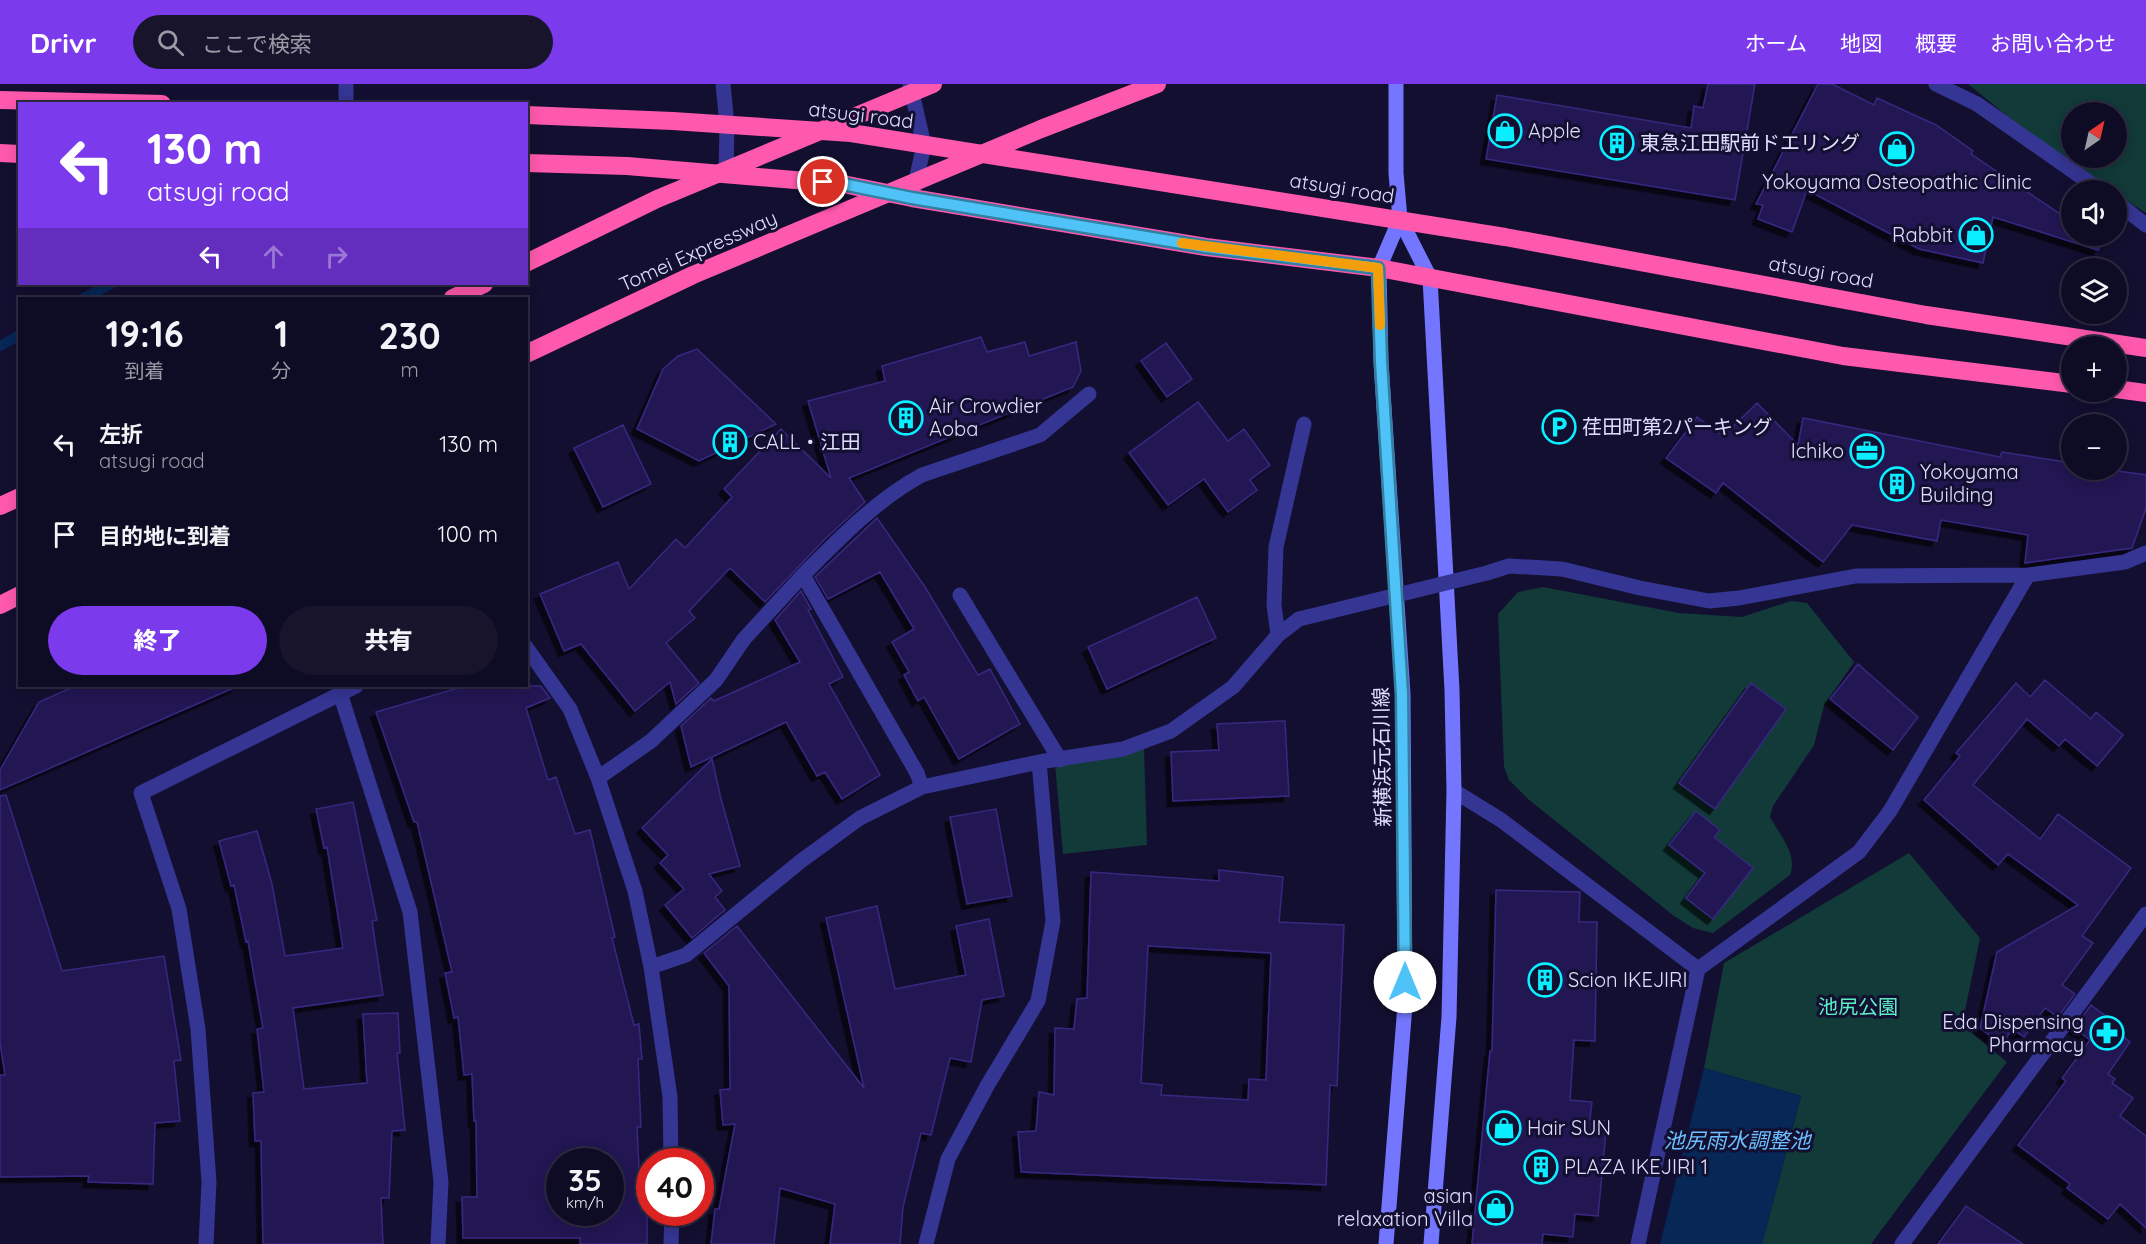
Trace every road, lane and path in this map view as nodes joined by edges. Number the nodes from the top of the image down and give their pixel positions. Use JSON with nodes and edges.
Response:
{"nodes":[{"id":1,"x":346,"y":84,"type":"edge"},
{"id":2,"x":723,"y":84,"type":"edge"},
{"id":3,"x":910,"y":84,"type":"edge"},
{"id":4,"x":933,"y":84,"type":"edge"},
{"id":5,"x":1157,"y":84,"type":"edge"},
{"id":6,"x":1396,"y":84,"type":"edge"},
{"id":7,"x":1936,"y":84,"type":"edge"},
{"id":8,"x":0,"y":100,"type":"edge"},
{"id":9,"x":81,"y":102,"type":"edge"},
{"id":10,"x":346,"y":102,"type":"edge"},
{"id":11,"x":528,"y":115,"type":"edge"},
{"id":12,"x":727,"y":125,"type":"junction"},
{"id":13,"x":924,"y":145,"type":"junction"},
{"id":14,"x":0,"y":153,"type":"edge"},
{"id":15,"x":18,"y":154,"type":"edge"},
{"id":16,"x":528,"y":163,"type":"edge"},
{"id":17,"x":726,"y":174,"type":"junction"},
{"id":18,"x":2086,"y":180,"type":"edge"},
{"id":19,"x":912,"y":198,"type":"junction"},
{"id":20,"x":2127,"y":210,"type":"edge"},
{"id":21,"x":1400,"y":219,"type":"junction"},
{"id":22,"x":2146,"y":225,"type":"edge"},
{"id":23,"x":528,"y":262,"type":"edge"},
{"id":24,"x":1378,"y":268,"type":"junction"},
{"id":25,"x":1430,"y":278,"type":"junction"},
{"id":26,"x":482,"y":285,"type":"edge"},
{"id":27,"x":455,"y":297,"type":"edge"},
{"id":28,"x":2146,"y":348,"type":"edge"},
{"id":29,"x":528,"y":353,"type":"edge"},
{"id":30,"x":2061,"y":383,"type":"edge"},
{"id":31,"x":2127,"y":390,"type":"edge"},
{"id":32,"x":2146,"y":393,"type":"edge"},
{"id":33,"x":1089,"y":394,"type":"dead end"},
{"id":34,"x":1304,"y":424,"type":"dead end"},
{"id":35,"x":18,"y":498,"type":"edge"},
{"id":36,"x":0,"y":506,"type":"edge"},
{"id":37,"x":2146,"y":553,"type":"edge"},
{"id":38,"x":803,"y":575,"type":"junction"},
{"id":39,"x":2028,"y":575,"type":"junction"},
{"id":40,"x":960,"y":595,"type":"dead end"},
{"id":41,"x":18,"y":596,"type":"edge"},
{"id":42,"x":0,"y":605,"type":"edge"},
{"id":43,"x":1278,"y":635,"type":"junction"},
{"id":44,"x":528,"y":650,"type":"edge"},
{"id":45,"x":354,"y":687,"type":"edge"},
{"id":46,"x":340,"y":693,"type":"junction"},
{"id":47,"x":1060,"y":760,"type":"junction"},
{"id":48,"x":1039,"y":762,"type":"junction"},
{"id":49,"x":598,"y":778,"type":"junction"},
{"id":50,"x":922,"y":787,"type":"junction"},
{"id":51,"x":1454,"y":791,"type":"junction"},
{"id":52,"x":2146,"y":914,"type":"edge"},
{"id":53,"x":651,"y":967,"type":"junction"},
{"id":54,"x":1698,"y":969,"type":"junction"},
{"id":55,"x":671,"y":1148,"type":"edge"},
{"id":56,"x":672,"y":1226,"type":"edge"},
{"id":57,"x":206,"y":1244,"type":"edge"},
{"id":58,"x":438,"y":1244,"type":"edge"},
{"id":59,"x":671,"y":1244,"type":"edge"},
{"id":60,"x":926,"y":1244,"type":"edge"},
{"id":61,"x":1386,"y":1244,"type":"edge"},
{"id":62,"x":1431,"y":1244,"type":"edge"},
{"id":63,"x":1638,"y":1244,"type":"edge"},
{"id":64,"x":1902,"y":1244,"type":"edge"}],
"edges":[{"from":1,"to":10,"type":"street"},
{"from":2,"to":12,"type":"street"},
{"from":3,"to":13,"type":"street"},
{"from":4,"to":23,"type":"highway","bridge":true},
{"from":5,"to":29,"type":"highway","name":"Tomei Expressway","bridge":true},
{"from":6,"to":21,"type":"street"},
{"from":7,"to":18,"type":"street"},
{"from":8,"to":9,"type":"highway"},
{"from":11,"to":12,"type":"highway","name":"atsugi road"},
{"from":12,"to":13,"type":"highway","name":"atsugi road"},
{"from":12,"to":17,"type":"street"},
{"from":13,"to":19,"type":"street"},
{"from":13,"to":21,"type":"highway","name":"atsugi road"},
{"from":14,"to":15,"type":"highway"},
{"from":16,"to":17,"type":"highway"},
{"from":17,"to":19,"type":"highway"},
{"from":19,"to":24,"type":"highway"},
{"from":20,"to":22,"type":"street"},
{"from":21,"to":24,"type":"street"},
{"from":21,"to":25,"type":"street"},
{"from":21,"to":28,"type":"highway","name":"atsugi road"},
{"from":24,"to":25,"type":"highway"},
{"from":24,"to":61,"type":"street","name":"新横浜元石川線"},
{"from":25,"to":30,"type":"highway"},
{"from":25,"to":51,"type":"street"},
{"from":26,"to":27,"type":"highway"},
{"from":31,"to":32,"type":"highway"},
{"from":33,"to":38,"type":"street"},
{"from":34,"to":43,"type":"street"},
{"from":35,"to":36,"type":"highway"},
{"from":37,"to":39,"type":"street"},
{"from":38,"to":49,"type":"street"},
{"from":38,"to":50,"type":"street"},
{"from":39,"to":43,"type":"street","bridge":true},
{"from":39,"to":54,"type":"street"},
{"from":40,"to":47,"type":"street"},
{"from":41,"to":42,"type":"highway"},
{"from":43,"to":47,"type":"street"},
{"from":44,"to":49,"type":"street"},
{"from":45,"to":46,"type":"street"},
{"from":46,"to":57,"type":"street"},
{"from":46,"to":58,"type":"street"},
{"from":47,"to":48,"type":"street"},
{"from":48,"to":50,"type":"street"},
{"from":48,"to":60,"type":"street"},
{"from":49,"to":53,"type":"street"},
{"from":50,"to":53,"type":"street"},
{"from":51,"to":54,"type":"street"},
{"from":51,"to":62,"type":"street"},
{"from":52,"to":64,"type":"street"},
{"from":53,"to":55,"type":"street"},
{"from":54,"to":63,"type":"street"},
{"from":56,"to":59,"type":"street"}]}
